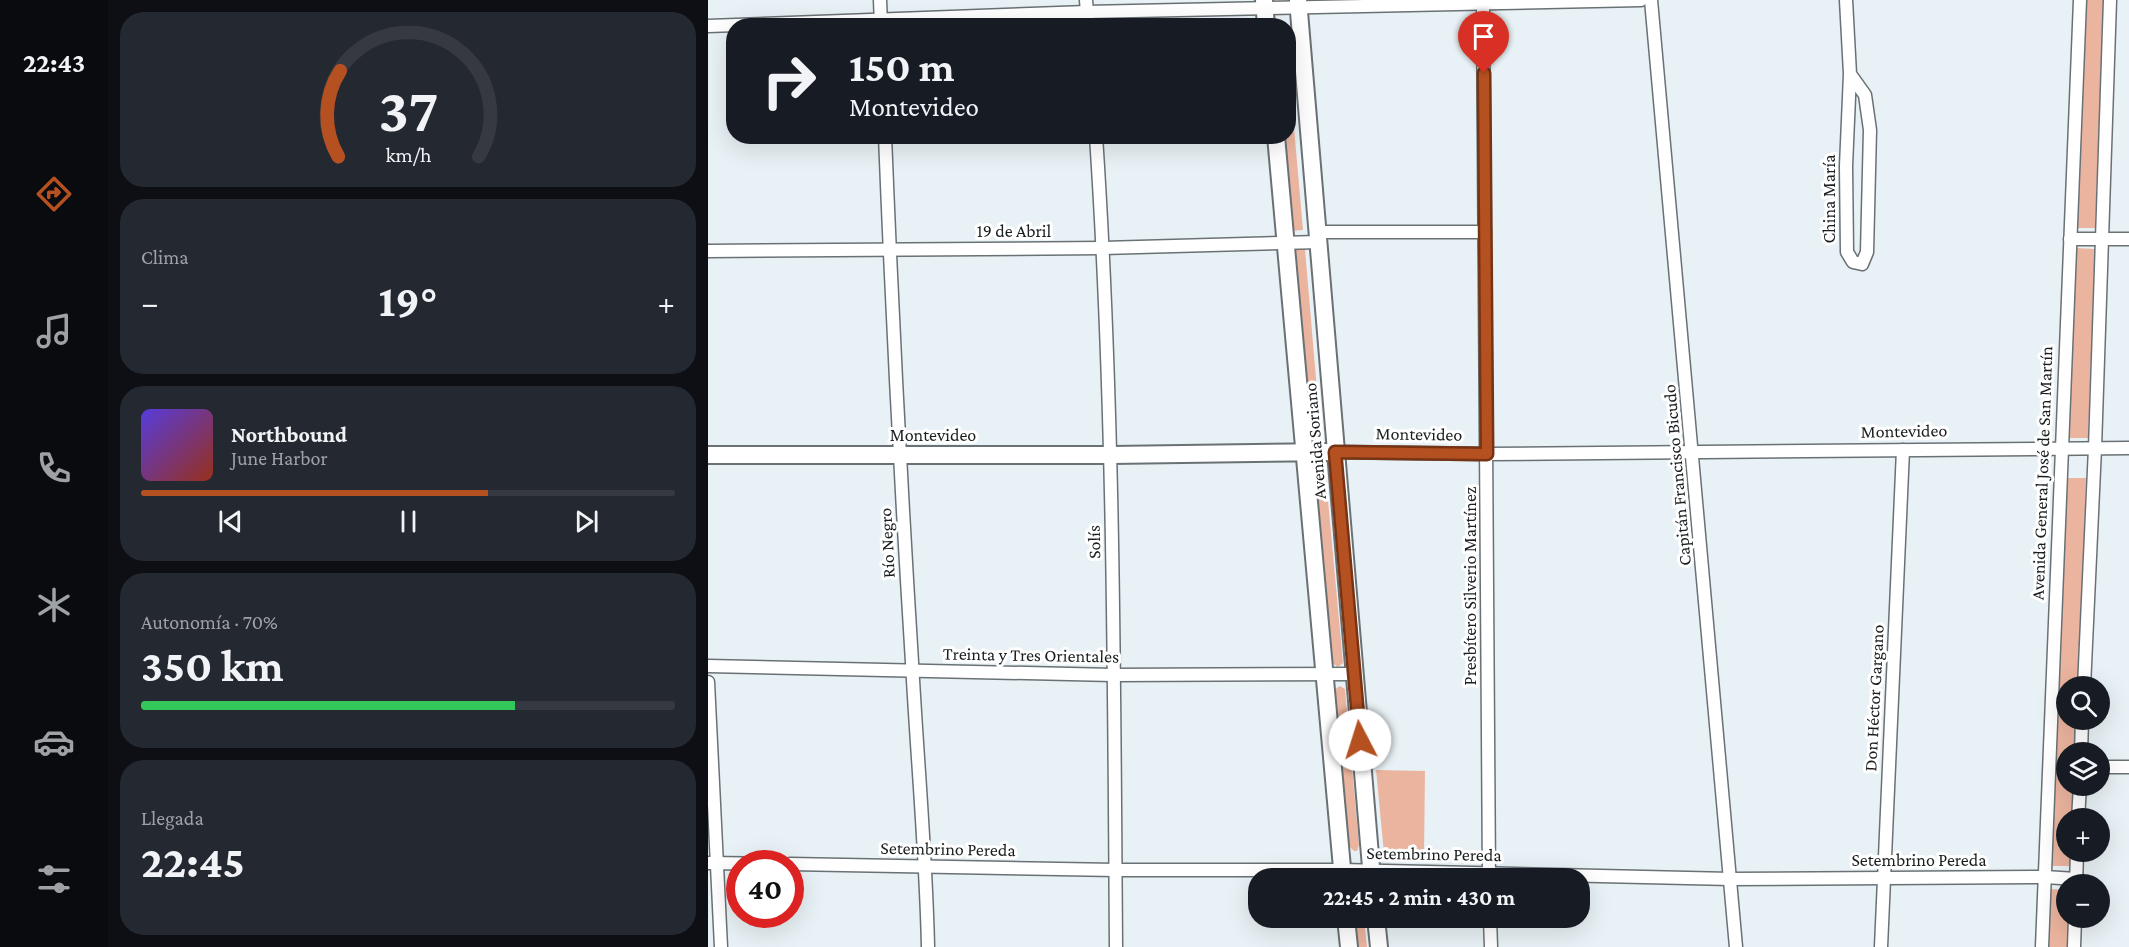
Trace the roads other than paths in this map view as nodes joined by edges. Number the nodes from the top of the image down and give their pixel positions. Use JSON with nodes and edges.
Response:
{"nodes":[{"id":1,"x":880,"y":0,"type":"edge"},
{"id":2,"x":1641,"y":0,"type":"edge"},
{"id":3,"x":1651,"y":0,"type":"edge"},
{"id":4,"x":1846,"y":0,"type":"edge"},
{"id":5,"x":2080,"y":0,"type":"edge"},
{"id":6,"x":2110,"y":0,"type":"edge"},
{"id":7,"x":1536,"y":2,"type":"edge"},
{"id":8,"x":1413,"y":3,"type":"edge"},
{"id":9,"x":1298,"y":4,"type":"edge"},
{"id":10,"x":1483,"y":4,"type":"junction"},
{"id":11,"x":1087,"y":6,"type":"edge"},
{"id":12,"x":1265,"y":11,"type":"edge"},
{"id":13,"x":881,"y":18,"type":"edge"},
{"id":14,"x":942,"y":18,"type":"edge"},
{"id":15,"x":708,"y":26,"type":"edge"},
{"id":16,"x":726,"y":26,"type":"edge"},
{"id":17,"x":1850,"y":74,"type":"junction"},
{"id":18,"x":885,"y":144,"type":"edge"},
{"id":19,"x":1096,"y":144,"type":"edge"},
{"id":20,"x":1277,"y":144,"type":"edge"},
{"id":21,"x":1485,"y":232,"type":"junction"},
{"id":22,"x":1319,"y":237,"type":"junction"},
{"id":23,"x":2070,"y":238,"type":"junction"},
{"id":24,"x":2101,"y":239,"type":"junction"},
{"id":25,"x":2129,"y":239,"type":"edge"},
{"id":26,"x":1286,"y":243,"type":"junction"},
{"id":27,"x":1103,"y":248,"type":"junction"},
{"id":28,"x":708,"y":250,"type":"edge"},
{"id":29,"x":890,"y":250,"type":"junction"},
{"id":30,"x":2061,"y":448,"type":"junction"},
{"id":31,"x":2095,"y":448,"type":"junction"},
{"id":32,"x":2129,"y":448,"type":"edge"},
{"id":33,"x":1903,"y":450,"type":"junction"},
{"id":34,"x":1335,"y":452,"type":"junction"},
{"id":35,"x":1693,"y":452,"type":"junction"},
{"id":36,"x":1305,"y":453,"type":"junction"},
{"id":37,"x":900,"y":454,"type":"junction"},
{"id":38,"x":1487,"y":454,"type":"junction"},
{"id":39,"x":708,"y":455,"type":"edge"},
{"id":40,"x":1111,"y":455,"type":"junction"},
{"id":41,"x":708,"y":666,"type":"edge"},
{"id":42,"x":912,"y":672,"type":"junction"},
{"id":43,"x":1354,"y":674,"type":"junction"},
{"id":44,"x":1113,"y":675,"type":"junction"},
{"id":45,"x":1324,"y":675,"type":"junction"},
{"id":46,"x":2085,"y":676,"type":"edge"},
{"id":47,"x":708,"y":682,"type":"edge"},
{"id":48,"x":2110,"y":767,"type":"edge"},
{"id":49,"x":2129,"y":768,"type":"edge"},
{"id":50,"x":712,"y":863,"type":"edge"},
{"id":51,"x":804,"y":864,"type":"edge"},
{"id":52,"x":927,"y":866,"type":"junction"},
{"id":53,"x":1341,"y":868,"type":"edge"},
{"id":54,"x":1370,"y":868,"type":"edge"},
{"id":55,"x":1489,"y":868,"type":"edge"},
{"id":56,"x":1116,"y":870,"type":"junction"},
{"id":57,"x":1248,"y":872,"type":"edge"},
{"id":58,"x":1590,"y":877,"type":"edge"},
{"id":59,"x":2045,"y":877,"type":"junction"},
{"id":60,"x":1731,"y":879,"type":"junction"},
{"id":61,"x":1884,"y":879,"type":"junction"},
{"id":62,"x":2056,"y":879,"type":"edge"},
{"id":63,"x":1347,"y":928,"type":"edge"},
{"id":64,"x":1377,"y":928,"type":"edge"},
{"id":65,"x":1490,"y":928,"type":"edge"},
{"id":66,"x":2075,"y":928,"type":"edge"},
{"id":67,"x":721,"y":947,"type":"edge"},
{"id":68,"x":928,"y":947,"type":"edge"},
{"id":69,"x":1116,"y":947,"type":"edge"},
{"id":70,"x":1349,"y":947,"type":"edge"},
{"id":71,"x":1379,"y":947,"type":"edge"},
{"id":72,"x":1491,"y":947,"type":"edge"},
{"id":73,"x":1736,"y":947,"type":"edge"},
{"id":74,"x":1881,"y":947,"type":"edge"},
{"id":75,"x":2042,"y":947,"type":"edge"},
{"id":76,"x":2074,"y":947,"type":"edge"}],
"edges":[{"from":1,"to":13,"type":"street"},
{"from":2,"to":7,"type":"street"},
{"from":3,"to":35,"type":"street","name":"Capitán Francisco Bicudo"},
{"from":4,"to":17,"type":"street","name":"China María"},
{"from":5,"to":23,"type":"street","name":"Avenida General José de San Martín"},
{"from":6,"to":24,"type":"street"},
{"from":7,"to":10,"type":"street"},
{"from":8,"to":9,"type":"street"},
{"from":8,"to":10,"type":"street"},
{"from":9,"to":12,"type":"street"},
{"from":9,"to":22,"type":"street","name":"Avenida Soriano"},
{"from":10,"to":21,"type":"street","name":"Presbítero Silverio Martínez"},
{"from":11,"to":12,"type":"street"},
{"from":11,"to":14,"type":"street"},
{"from":15,"to":16,"type":"street"},
{"from":17,"to":17,"type":"street","name":"China María"},
{"from":18,"to":29,"type":"street","name":"Río Negro"},
{"from":19,"to":27,"type":"street","name":"Solís"},
{"from":20,"to":26,"type":"street","name":"Avenida Soriano"},
{"from":21,"to":22,"type":"street","name":"19 de Abril"},
{"from":21,"to":38,"type":"street","name":"Presbítero Silverio Martínez"},
{"from":22,"to":26,"type":"street","name":"19 de Abril"},
{"from":22,"to":34,"type":"street","name":"Avenida Soriano"},
{"from":23,"to":24,"type":"street"},
{"from":23,"to":30,"type":"street","name":"Avenida General José de San Martín"},
{"from":24,"to":25,"type":"street"},
{"from":24,"to":31,"type":"street"},
{"from":26,"to":27,"type":"street","name":"19 de Abril"},
{"from":26,"to":36,"type":"street","name":"Avenida Soriano"},
{"from":27,"to":29,"type":"street","name":"19 de Abril"},
{"from":27,"to":40,"type":"street","name":"Solís"},
{"from":28,"to":29,"type":"street","name":"19 de Abril"},
{"from":29,"to":37,"type":"street","name":"Río Negro"},
{"from":30,"to":31,"type":"street","name":"Montevideo"},
{"from":30,"to":33,"type":"street","name":"Montevideo"},
{"from":30,"to":59,"type":"street","name":"Avenida General José de San Martín"},
{"from":31,"to":32,"type":"street","name":"Montevideo"},
{"from":31,"to":46,"type":"street"},
{"from":33,"to":35,"type":"street","name":"Montevideo"},
{"from":33,"to":61,"type":"street","name":"Don Héctor Gargano"},
{"from":34,"to":36,"type":"street","name":"Montevideo"},
{"from":34,"to":38,"type":"street","name":"Montevideo"},
{"from":34,"to":43,"type":"street","name":"Avenida Soriano"},
{"from":35,"to":38,"type":"street","name":"Montevideo"},
{"from":35,"to":60,"type":"street","name":"Capitán Francisco Bicudo"},
{"from":36,"to":40,"type":"street","name":"Montevideo"},
{"from":36,"to":45,"type":"street","name":"Avenida Soriano"},
{"from":37,"to":39,"type":"street","name":"Montevideo"},
{"from":37,"to":40,"type":"street","name":"Montevideo"},
{"from":37,"to":42,"type":"street","name":"Río Negro"},
{"from":38,"to":55,"type":"street","name":"Presbítero Silverio Martínez"},
{"from":40,"to":44,"type":"street","name":"Solís"},
{"from":41,"to":42,"type":"street","name":"Treinta y Tres Orientales"},
{"from":42,"to":44,"type":"street","name":"Treinta y Tres Orientales"},
{"from":42,"to":52,"type":"street","name":"Río Negro"},
{"from":43,"to":45,"type":"street","name":"Treinta y Tres Orientales"},
{"from":43,"to":54,"type":"street","name":"Avenida Soriano"},
{"from":44,"to":45,"type":"street","name":"Treinta y Tres Orientales"},
{"from":44,"to":56,"type":"street","name":"Solís"},
{"from":45,"to":53,"type":"street","name":"Avenida Soriano"},
{"from":47,"to":50,"type":"street"},
{"from":48,"to":49,"type":"street"},
{"from":50,"to":67,"type":"street"},
{"from":51,"to":52,"type":"street","name":"Setembrino Pereda"},
{"from":52,"to":56,"type":"street","name":"Setembrino Pereda"},
{"from":52,"to":68,"type":"street","name":"Río Negro"},
{"from":56,"to":57,"type":"street","name":"Setembrino Pereda"},
{"from":56,"to":69,"type":"street","name":"Solís"},
{"from":58,"to":60,"type":"street","name":"Setembrino Pereda"},
{"from":59,"to":61,"type":"street","name":"Setembrino Pereda"},
{"from":59,"to":62,"type":"street","name":"Setembrino Pereda"},
{"from":59,"to":75,"type":"street","name":"Avenida General José de San Martín"},
{"from":60,"to":61,"type":"street","name":"Setembrino Pereda"},
{"from":60,"to":73,"type":"street","name":"Capitán Francisco Bicudo"},
{"from":61,"to":74,"type":"street","name":"Don Héctor Gargano"},
{"from":63,"to":70,"type":"street"},
{"from":64,"to":71,"type":"street"},
{"from":65,"to":72,"type":"street"},
{"from":66,"to":76,"type":"street"}]}
